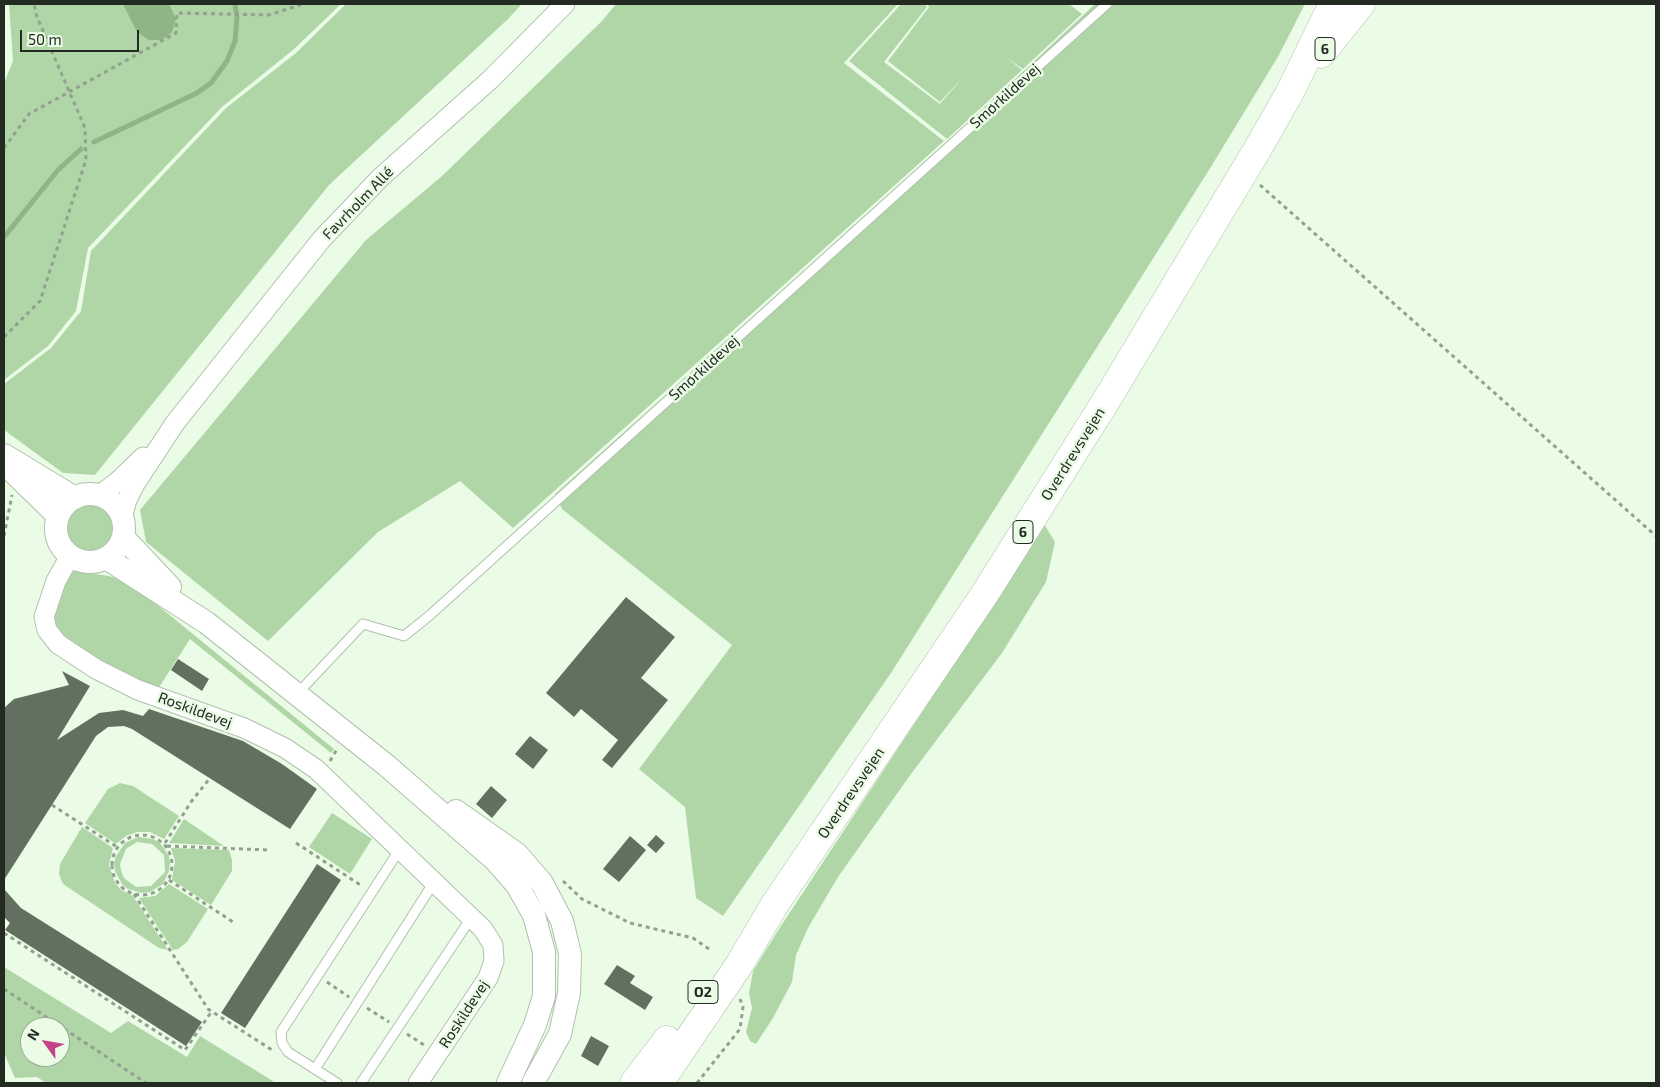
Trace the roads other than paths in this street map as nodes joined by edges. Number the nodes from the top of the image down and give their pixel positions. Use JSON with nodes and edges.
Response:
{"nodes":[{"id":1,"x":565,"y":4,"type":"edge"},
{"id":2,"x":1107,"y":4,"type":"edge"},
{"id":3,"x":1333,"y":4,"type":"edge"},
{"id":4,"x":1361,"y":4,"type":"edge"},
{"id":5,"x":1289,"y":94,"type":"junction"},
{"id":6,"x":175,"y":424,"type":"junction"},
{"id":7,"x":4,"y":455,"type":"edge"},
{"id":8,"x":10,"y":469,"type":"edge"},
{"id":9,"x":98,"y":496,"type":"junction"},
{"id":10,"x":75,"y":498,"type":"junction"},
{"id":11,"x":58,"y":516,"type":"junction"},
{"id":12,"x":122,"y":527,"type":"junction"},
{"id":13,"x":70,"y":556,"type":"junction"},
{"id":14,"x":106,"y":558,"type":"junction"},
{"id":15,"x":207,"y":623,"type":"junction"},
{"id":16,"x":296,"y":695,"type":"junction"},
{"id":17,"x":400,"y":849,"type":"junction"},
{"id":18,"x":434,"y":882,"type":"junction"},
{"id":19,"x":775,"y":904,"type":"junction"},
{"id":20,"x":471,"y":918,"type":"junction"},
{"id":21,"x":556,"y":998,"type":"junction"},
{"id":22,"x":670,"y":1036,"type":"junction"},
{"id":23,"x":314,"y":1069,"type":"junction"},
{"id":24,"x":337,"y":1083,"type":"edge"},
{"id":25,"x":361,"y":1083,"type":"edge"},
{"id":26,"x":418,"y":1083,"type":"edge"},
{"id":27,"x":508,"y":1083,"type":"edge"},
{"id":28,"x":533,"y":1083,"type":"edge"},
{"id":29,"x":634,"y":1083,"type":"edge"},
{"id":30,"x":643,"y":1083,"type":"edge"},
{"id":31,"x":659,"y":1083,"type":"edge"}],
"edges":[{"from":1,"to":6,"type":"street","name":"Favrholm Allé"},
{"from":2,"to":16,"type":"lane","name":"Smørkildevej"},
{"from":3,"to":5,"type":"main road","name":"Overdrevsvejen"},
{"from":4,"to":5,"type":"main road","name":"Overdrevsvejen","number":"6"},
{"from":5,"to":19,"type":"main road","name":"Overdrevsvejen","number":"6"},
{"from":6,"to":9,"type":"street","name":"Favrholm Allé"},
{"from":6,"to":12,"type":"street","name":"Favrholm Allé"},
{"from":7,"to":10,"type":"street"},
{"from":8,"to":11,"type":"street"},
{"from":9,"to":10,"type":"street"},
{"from":9,"to":12,"type":"street"},
{"from":10,"to":11,"type":"street"},
{"from":11,"to":13,"type":"street"},
{"from":12,"to":14,"type":"street"},
{"from":12,"to":15,"type":"street"},
{"from":13,"to":14,"type":"street"},
{"from":13,"to":17,"type":"street","name":"Roskildevej"},
{"from":14,"to":15,"type":"street"},
{"from":15,"to":16,"type":"street"},
{"from":16,"to":21,"type":"street"},
{"from":17,"to":18,"type":"street","name":"Roskildevej"},
{"from":17,"to":23,"type":"lane"},
{"from":18,"to":20,"type":"street","name":"Roskildevej"},
{"from":18,"to":23,"type":"lane"},
{"from":19,"to":22,"type":"main road","name":"Overdrevsvejen","number":"O2"},
{"from":19,"to":31,"type":"main road","name":"Overdrevsvejen","number":"6"},
{"from":20,"to":25,"type":"lane"},
{"from":20,"to":26,"type":"street","name":"Roskildevej"},
{"from":21,"to":27,"type":"street"},
{"from":21,"to":28,"type":"street"},
{"from":22,"to":29,"type":"main road","name":"Overdrevsvejen","number":"O2"},
{"from":22,"to":30,"type":"main road"},
{"from":23,"to":24,"type":"lane"}]}
